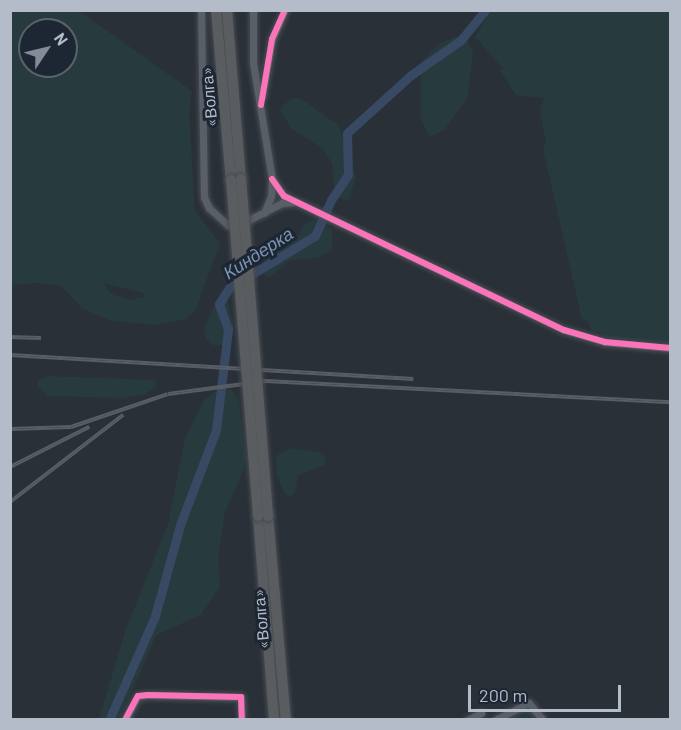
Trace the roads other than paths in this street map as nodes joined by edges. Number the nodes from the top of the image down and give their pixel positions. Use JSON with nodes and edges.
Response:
{"nodes":[{"id":1,"x":201,"y":10,"type":"edge"},
{"id":2,"x":216,"y":10,"type":"edge"},
{"id":3,"x":227,"y":10,"type":"edge"},
{"id":4,"x":253,"y":10,"type":"edge"},
{"id":5,"x":285,"y":10,"type":"edge"},
{"id":6,"x":261,"y":105,"type":"junction"},
{"id":7,"x":272,"y":179,"type":"junction"},
{"id":8,"x":236,"y":180,"type":"junction"},
{"id":9,"x":295,"y":202,"type":"junction"},
{"id":10,"x":262,"y":215,"type":"junction"},
{"id":11,"x":670,"y":348,"type":"edge"},
{"id":12,"x":263,"y":516,"type":"junction"},
{"id":13,"x":481,"y":712,"type":"dead end"},
{"id":14,"x":125,"y":720,"type":"edge"},
{"id":15,"x":243,"y":720,"type":"edge"},
{"id":16,"x":274,"y":720,"type":"edge"},
{"id":17,"x":286,"y":720,"type":"edge"},
{"id":18,"x":468,"y":720,"type":"edge"},
{"id":19,"x":495,"y":720,"type":"edge"},
{"id":20,"x":543,"y":720,"type":"edge"}],
"edges":[{"from":1,"to":10,"type":"street"},
{"from":2,"to":8,"type":"highway","name":"«Волга»"},
{"from":3,"to":8,"type":"highway","name":"«Волга»"},
{"from":4,"to":6,"type":"street"},
{"from":5,"to":6,"type":"street"},
{"from":6,"to":7,"type":"street"},
{"from":7,"to":9,"type":"street"},
{"from":7,"to":10,"type":"street"},
{"from":8,"to":12,"type":"highway","bridge":true},
{"from":9,"to":10,"type":"street"},
{"from":9,"to":11,"type":"street"},
{"from":12,"to":16,"type":"highway","name":"«Волга»"},
{"from":12,"to":17,"type":"highway","name":"«Волга»"},
{"from":13,"to":18,"type":"street"},
{"from":14,"to":15,"type":"street"},
{"from":19,"to":20,"type":"street"}]}
